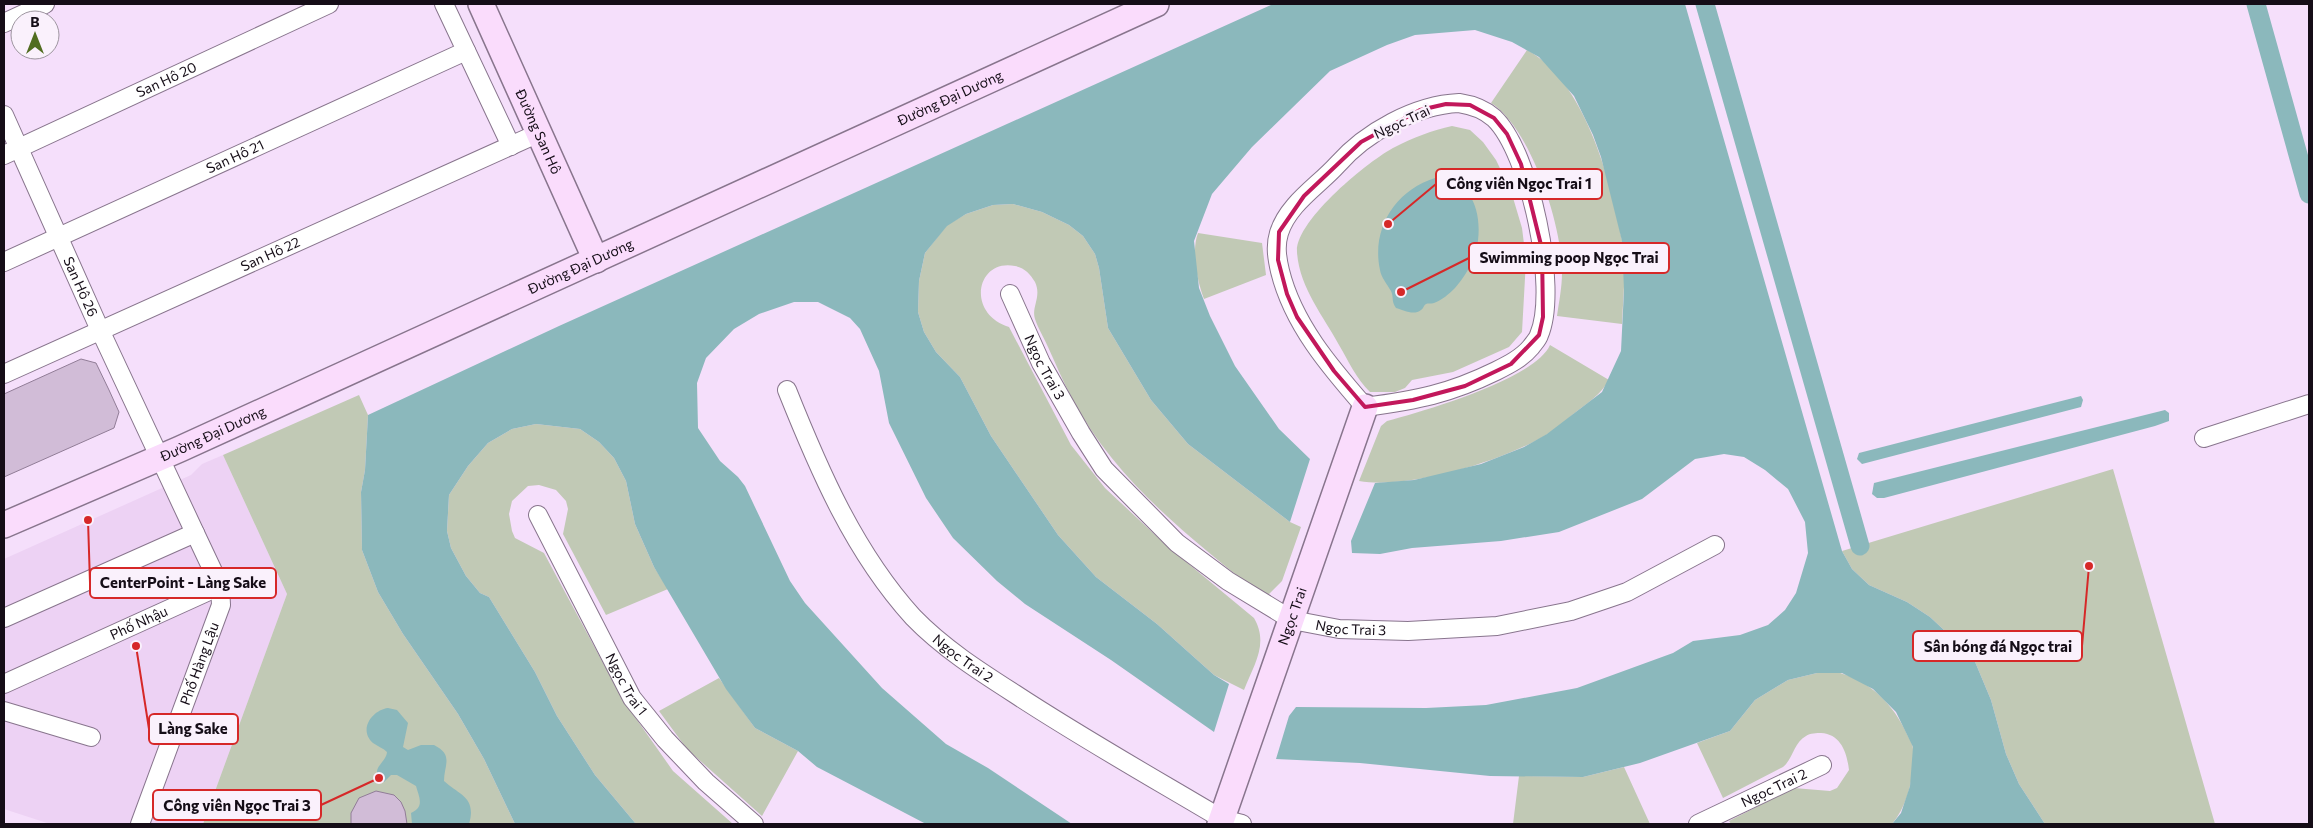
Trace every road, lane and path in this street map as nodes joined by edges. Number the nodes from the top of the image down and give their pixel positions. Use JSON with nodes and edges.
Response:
{"nodes":[{"id":1,"x":45,"y":4,"type":"edge"},
{"id":2,"x":329,"y":4,"type":"edge"},
{"id":3,"x":444,"y":4,"type":"edge"},
{"id":4,"x":481,"y":4,"type":"edge"},
{"id":5,"x":1156,"y":4,"type":"edge"},
{"id":6,"x":4,"y":23,"type":"edge"},
{"id":7,"x":466,"y":51,"type":"junction"},
{"id":8,"x":4,"y":115,"type":"edge"},
{"id":9,"x":539,"y":133,"type":"junction"},
{"id":10,"x":510,"y":146,"type":"junction"},
{"id":11,"x":11,"y":152,"type":"edge"},
{"id":12,"x":60,"y":237,"type":"junction"},
{"id":13,"x":596,"y":260,"type":"junction"},
{"id":14,"x":4,"y":262,"type":"edge"},
{"id":15,"x":1010,"y":294,"type":"dead end"},
{"id":16,"x":100,"y":330,"type":"junction"},
{"id":17,"x":4,"y":374,"type":"edge"},
{"id":18,"x":787,"y":390,"type":"dead end"},
{"id":19,"x":2309,"y":404,"type":"edge"},
{"id":20,"x":1366,"y":407,"type":"junction"},
{"id":21,"x":2204,"y":438,"type":"dead end"},
{"id":22,"x":159,"y":457,"type":"junction"},
{"id":23,"x":538,"y":515,"type":"dead end"},
{"id":24,"x":4,"y":525,"type":"edge"},
{"id":25,"x":195,"y":533,"type":"junction"},
{"id":26,"x":1715,"y":546,"type":"dead end"},
{"id":27,"x":220,"y":586,"type":"junction"},
{"id":28,"x":4,"y":618,"type":"edge"},
{"id":29,"x":1292,"y":620,"type":"junction"},
{"id":30,"x":4,"y":684,"type":"edge"},
{"id":31,"x":4,"y":711,"type":"edge"},
{"id":32,"x":91,"y":737,"type":"dead end"},
{"id":33,"x":1822,"y":764,"type":"dead end"},
{"id":34,"x":1228,"y":823,"type":"edge"},
{"id":35,"x":140,"y":824,"type":"edge"},
{"id":36,"x":754,"y":824,"type":"edge"},
{"id":37,"x":1698,"y":824,"type":"edge"}],
"edges":[{"from":1,"to":6,"type":"street"},
{"from":2,"to":11,"type":"street","name":"San Hô 20"},
{"from":3,"to":7,"type":"street"},
{"from":4,"to":9,"type":"street","name":"Đường San Hô"},
{"from":5,"to":13,"type":"street","name":"Đường Đại Dương"},
{"from":7,"to":10,"type":"street"},
{"from":7,"to":12,"type":"street","name":"San Hô 21"},
{"from":8,"to":11,"type":"street","name":"San Hô 26"},
{"from":9,"to":10,"type":"street","name":"San Hô 22"},
{"from":9,"to":13,"type":"street","name":"Đường San Hô"},
{"from":10,"to":16,"type":"street","name":"San Hô 22"},
{"from":11,"to":12,"type":"street","name":"San Hô 26"},
{"from":12,"to":14,"type":"street","name":"San Hô 21"},
{"from":12,"to":16,"type":"street","name":"San Hô 26"},
{"from":13,"to":22,"type":"street","name":"Đường Đại Dương"},
{"from":15,"to":29,"type":"street","name":"Ngọc Trai 3"},
{"from":16,"to":17,"type":"street","name":"San Hô 22"},
{"from":16,"to":22,"type":"street","name":"San Hô 26"},
{"from":18,"to":34,"type":"street","name":"Ngọc Trai 2"},
{"from":19,"to":21,"type":"street"},
{"from":20,"to":20,"type":"street","name":"Ngọc Trai"},
{"from":20,"to":29,"type":"street","name":"Ngọc Trai"},
{"from":22,"to":24,"type":"street","name":"Đường Đại Dương"},
{"from":22,"to":25,"type":"street","name":"San Hô 26"},
{"from":23,"to":36,"type":"street","name":"Ngọc Trai 1"},
{"from":25,"to":27,"type":"street"},
{"from":25,"to":28,"type":"street"},
{"from":26,"to":29,"type":"street","name":"Ngọc Trai 3"},
{"from":27,"to":30,"type":"street","name":"Phố Nhậu"},
{"from":27,"to":35,"type":"street","name":"Phố Hàng Lậu"},
{"from":29,"to":34,"type":"street","name":"Ngọc Trai"},
{"from":31,"to":32,"type":"street"},
{"from":33,"to":37,"type":"street","name":"Ngọc Trai 2"}]}
